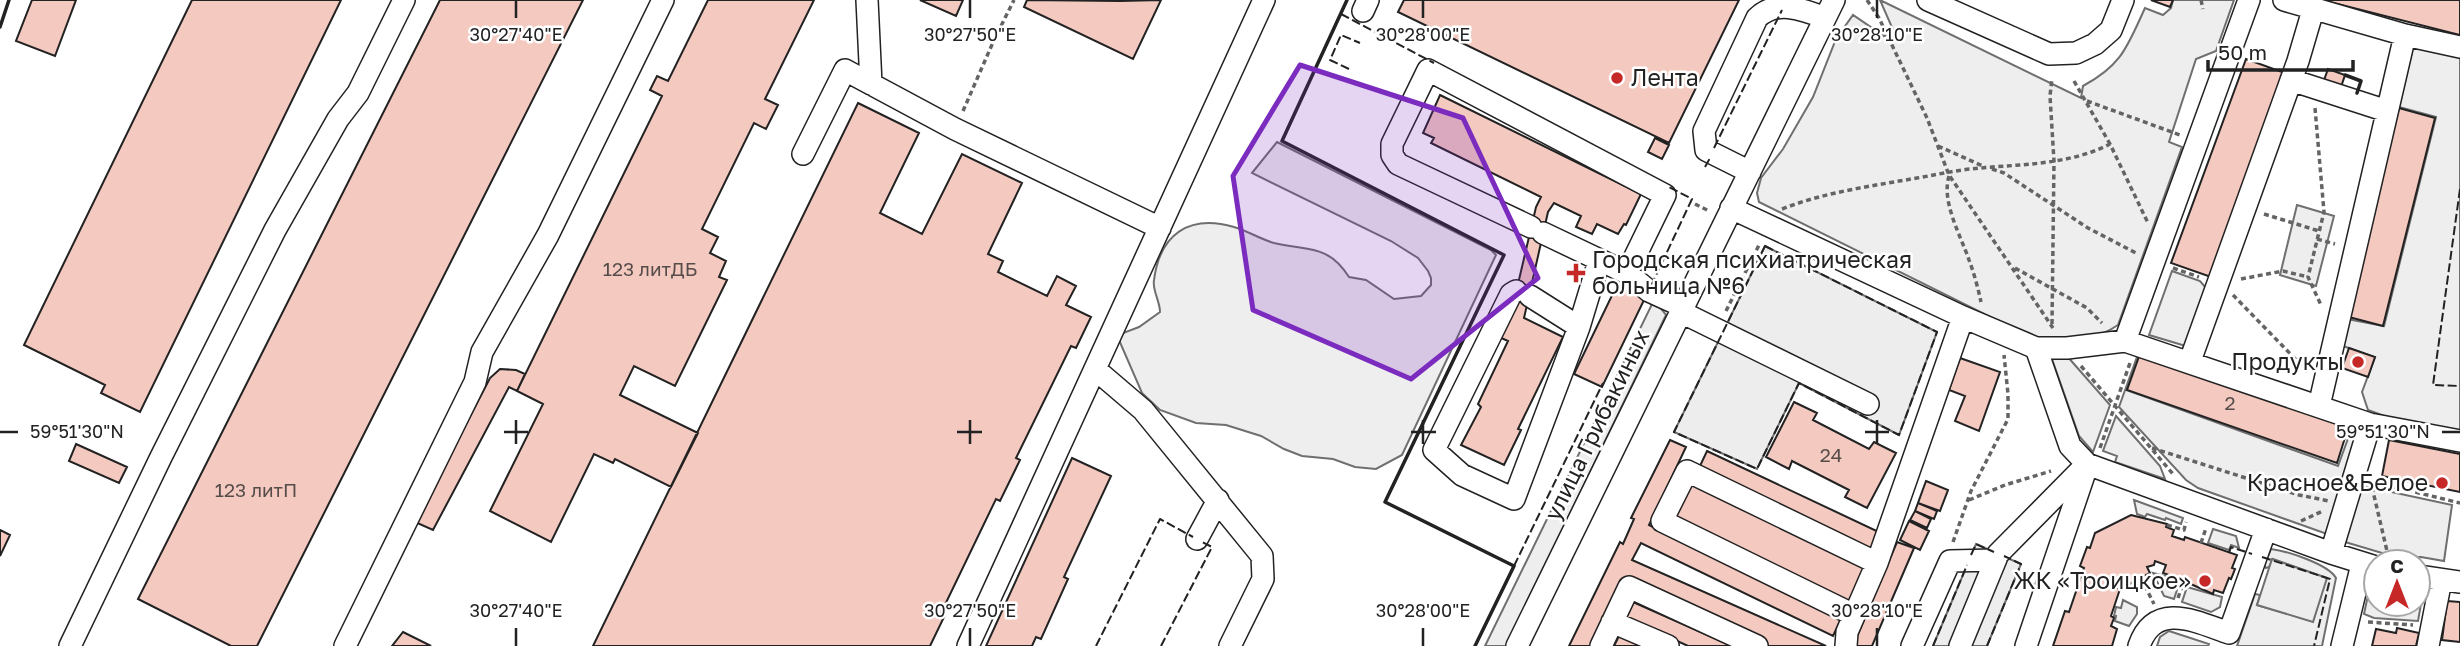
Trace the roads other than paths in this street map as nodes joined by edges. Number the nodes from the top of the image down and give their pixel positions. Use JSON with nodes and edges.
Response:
{"nodes":[{"id":1,"x":404,"y":0,"type":"edge"},
{"id":2,"x":663,"y":0,"type":"edge"},
{"id":3,"x":867,"y":0,"type":"edge"},
{"id":4,"x":1264,"y":0,"type":"edge"},
{"id":5,"x":2123,"y":0,"type":"edge"},
{"id":6,"x":2249,"y":0,"type":"edge"},
{"id":7,"x":2284,"y":0,"type":"edge"},
{"id":8,"x":1939,"y":2,"type":"edge"},
{"id":9,"x":1829,"y":9,"type":"edge"},
{"id":10,"x":2314,"y":10,"type":"junction"},
{"id":11,"x":868,"y":22,"type":"junction"},
{"id":12,"x":2405,"y":35,"type":"junction"},
{"id":13,"x":2460,"y":47,"type":"edge"},
{"id":14,"x":845,"y":70,"type":"junction"},
{"id":15,"x":2291,"y":80,"type":"junction"},
{"id":16,"x":871,"y":84,"type":"junction"},
{"id":17,"x":2387,"y":111,"type":"junction"},
{"id":18,"x":803,"y":155,"type":"dead end"},
{"id":19,"x":1750,"y":172,"type":"junction"},
{"id":20,"x":1722,"y":211,"type":"junction"},
{"id":21,"x":1160,"y":228,"type":"junction"},
{"id":22,"x":1599,"y":261,"type":"junction"},
{"id":23,"x":1627,"y":273,"type":"junction"},
{"id":24,"x":1682,"y":310,"type":"junction"},
{"id":25,"x":1963,"y":317,"type":"junction"},
{"id":26,"x":1579,"y":327,"type":"junction"},
{"id":27,"x":2127,"y":342,"type":"junction"},
{"id":28,"x":2036,"y":348,"type":"junction"},
{"id":29,"x":2190,"y":361,"type":"junction"},
{"id":30,"x":1095,"y":369,"type":"junction"},
{"id":31,"x":2321,"y":398,"type":"junction"},
{"id":32,"x":1868,"y":404,"type":"dead end"},
{"id":33,"x":2370,"y":424,"type":"junction"},
{"id":34,"x":2460,"y":441,"type":"edge"},
{"id":35,"x":2096,"y":460,"type":"junction"},
{"id":36,"x":1218,"y":500,"type":"junction"},
{"id":37,"x":2266,"y":529,"type":"junction"},
{"id":38,"x":1197,"y":539,"type":"dead end"},
{"id":39,"x":2331,"y":553,"type":"junction"},
{"id":40,"x":1995,"y":560,"type":"junction"},
{"id":41,"x":1877,"y":563,"type":"junction"},
{"id":42,"x":2362,"y":563,"type":"edge"},
{"id":43,"x":2432,"y":578,"type":"edge"},
{"id":44,"x":2450,"y":581,"type":"edge"},
{"id":45,"x":2362,"y":584,"type":"edge"},
{"id":46,"x":1854,"y":615,"type":"junction"},
{"id":47,"x":1612,"y":622,"type":"junction"},
{"id":48,"x":2430,"y":636,"type":"edge"},
{"id":49,"x":2227,"y":640,"type":"edge"},
{"id":50,"x":70,"y":646,"type":"edge"},
{"id":51,"x":345,"y":646,"type":"edge"},
{"id":52,"x":968,"y":646,"type":"edge"},
{"id":53,"x":1230,"y":646,"type":"edge"},
{"id":54,"x":1517,"y":646,"type":"edge"},
{"id":55,"x":1601,"y":646,"type":"edge"},
{"id":56,"x":1668,"y":646,"type":"edge"},
{"id":57,"x":1757,"y":646,"type":"edge"},
{"id":58,"x":1846,"y":646,"type":"edge"},
{"id":59,"x":1912,"y":646,"type":"edge"},
{"id":60,"x":1961,"y":646,"type":"edge"},
{"id":61,"x":2026,"y":646,"type":"edge"},
{"id":62,"x":2139,"y":646,"type":"edge"},
{"id":63,"x":2342,"y":646,"type":"edge"}],
"edges":[{"from":1,"to":50,"type":"street"},
{"from":2,"to":51,"type":"street"},
{"from":3,"to":11,"type":"street"},
{"from":4,"to":21,"type":"street"},
{"from":5,"to":8,"type":"street"},
{"from":6,"to":27,"type":"street"},
{"from":7,"to":10,"type":"street"},
{"from":9,"to":19,"type":"street","name":"улица Грибакиных"},
{"from":9,"to":19,"type":"street"},
{"from":10,"to":12,"type":"street"},
{"from":10,"to":15,"type":"street"},
{"from":11,"to":14,"type":"street"},
{"from":11,"to":16,"type":"street"},
{"from":12,"to":13,"type":"street"},
{"from":12,"to":17,"type":"street"},
{"from":14,"to":16,"type":"street"},
{"from":14,"to":18,"type":"street"},
{"from":15,"to":17,"type":"street"},
{"from":15,"to":29,"type":"street"},
{"from":16,"to":21,"type":"street"},
{"from":17,"to":31,"type":"street"},
{"from":19,"to":20,"type":"street","name":"улица Грибакиных"},
{"from":20,"to":24,"type":"street","name":"улица Грибакиных"},
{"from":20,"to":25,"type":"street"},
{"from":21,"to":30,"type":"street"},
{"from":22,"to":23,"type":"street"},
{"from":22,"to":23,"type":"street"},
{"from":22,"to":26,"type":"street"},
{"from":23,"to":24,"type":"street"},
{"from":24,"to":32,"type":"street"},
{"from":24,"to":54,"type":"street","name":"улица Грибакиных"},
{"from":25,"to":28,"type":"street"},
{"from":25,"to":41,"type":"street"},
{"from":26,"to":26,"type":"street"},
{"from":27,"to":28,"type":"street"},
{"from":27,"to":29,"type":"street"},
{"from":28,"to":35,"type":"street"},
{"from":29,"to":31,"type":"street"},
{"from":30,"to":36,"type":"street"},
{"from":30,"to":52,"type":"street"},
{"from":31,"to":33,"type":"street"},
{"from":33,"to":34,"type":"street"},
{"from":33,"to":39,"type":"street"},
{"from":35,"to":37,"type":"street"},
{"from":35,"to":40,"type":"street"},
{"from":35,"to":61,"type":"street"},
{"from":36,"to":38,"type":"street"},
{"from":36,"to":53,"type":"street"},
{"from":37,"to":39,"type":"street"},
{"from":37,"to":49,"type":"street"},
{"from":39,"to":42,"type":"street"},
{"from":40,"to":59,"type":"street"},
{"from":40,"to":60,"type":"street"},
{"from":41,"to":46,"type":"street"},
{"from":41,"to":46,"type":"street"},
{"from":43,"to":44,"type":"street"},
{"from":44,"to":48,"type":"street"},
{"from":45,"to":63,"type":"street"},
{"from":46,"to":58,"type":"street"},
{"from":47,"to":55,"type":"street"},
{"from":47,"to":56,"type":"street"},
{"from":47,"to":57,"type":"street"},
{"from":49,"to":62,"type":"street"}]}
